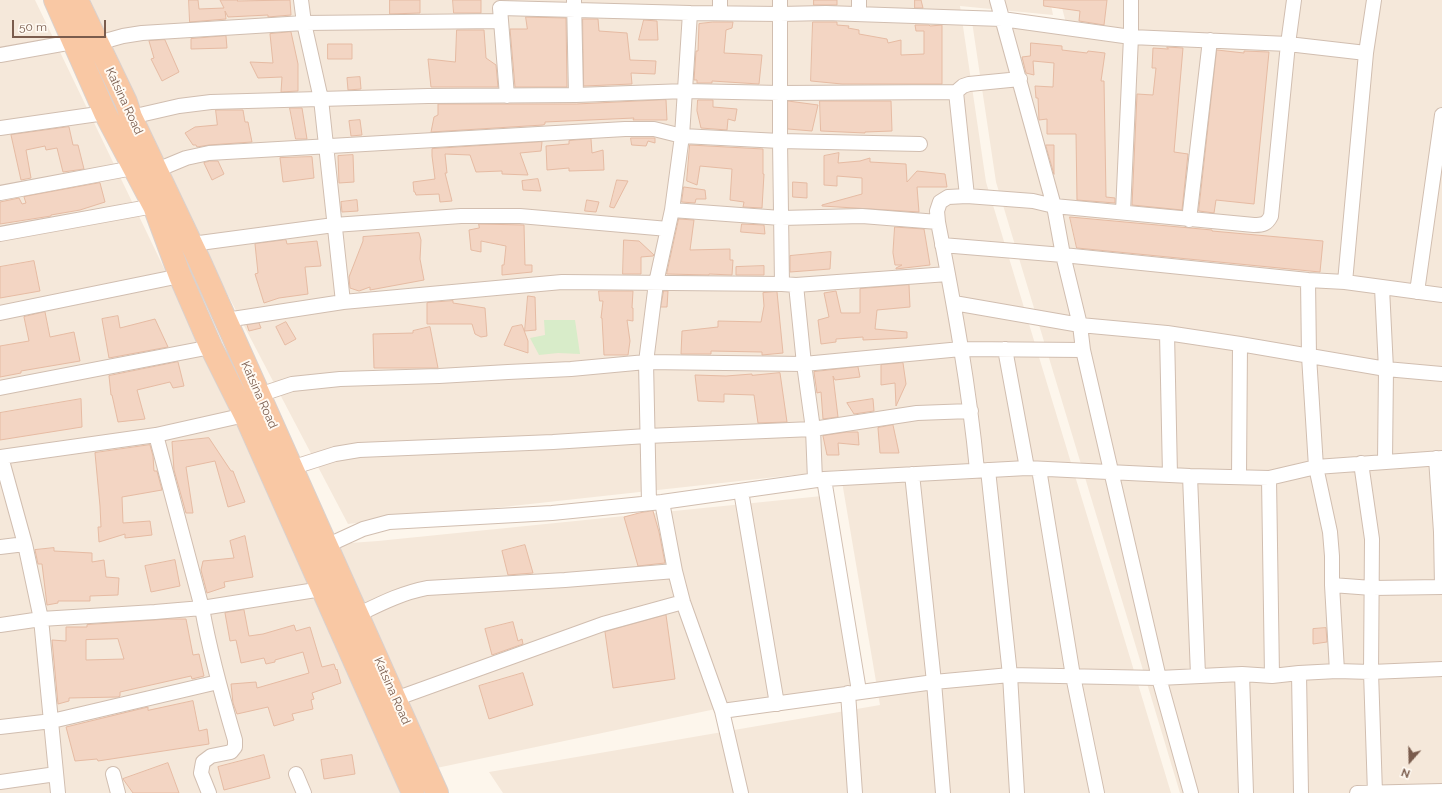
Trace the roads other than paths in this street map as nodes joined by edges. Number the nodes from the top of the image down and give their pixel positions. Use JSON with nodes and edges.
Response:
{"nodes":[{"id":1,"x":55,"y":0,"type":"edge"},
{"id":2,"x":77,"y":0,"type":"edge"},
{"id":3,"x":301,"y":0,"type":"edge"},
{"id":4,"x":997,"y":0,"type":"edge"},
{"id":5,"x":1131,"y":0,"type":"edge"},
{"id":6,"x":1294,"y":0,"type":"edge"},
{"id":7,"x":1374,"y":0,"type":"edge"},
{"id":8,"x":574,"y":5,"type":"edge"},
{"id":9,"x":720,"y":7,"type":"edge"},
{"id":10,"x":780,"y":7,"type":"edge"},
{"id":11,"x":859,"y":7,"type":"edge"},
{"id":12,"x":500,"y":10,"type":"edge"},
{"id":13,"x":690,"y":13,"type":"junction"},
{"id":14,"x":1002,"y":20,"type":"junction"},
{"id":15,"x":304,"y":23,"type":"junction"},
{"id":16,"x":1131,"y":36,"type":"junction"},
{"id":17,"x":1210,"y":40,"type":"junction"},
{"id":18,"x":73,"y":42,"type":"junction"},
{"id":19,"x":98,"y":43,"type":"junction"},
{"id":20,"x":1288,"y":44,"type":"junction"},
{"id":21,"x":1366,"y":53,"type":"junction"},
{"id":22,"x":0,"y":55,"type":"edge"},
{"id":23,"x":1020,"y":79,"type":"junction"},
{"id":24,"x":686,"y":91,"type":"junction"},
{"id":25,"x":780,"y":92,"type":"junction"},
{"id":26,"x":956,"y":92,"type":"junction"},
{"id":27,"x":576,"y":95,"type":"junction"},
{"id":28,"x":507,"y":96,"type":"junction"},
{"id":29,"x":321,"y":99,"type":"junction"},
{"id":30,"x":105,"y":112,"type":"junction"},
{"id":31,"x":1442,"y":115,"type":"edge"},
{"id":32,"x":131,"y":117,"type":"junction"},
{"id":33,"x":0,"y":128,"type":"edge"},
{"id":34,"x":682,"y":136,"type":"junction"},
{"id":35,"x":780,"y":141,"type":"junction"},
{"id":36,"x":920,"y":144,"type":"dead end"},
{"id":37,"x":326,"y":146,"type":"junction"},
{"id":38,"x":133,"y":168,"type":"junction"},
{"id":39,"x":158,"y":170,"type":"junction"},
{"id":40,"x":0,"y":193,"type":"edge"},
{"id":41,"x":967,"y":196,"type":"junction"},
{"id":42,"x":154,"y":206,"type":"junction"},
{"id":43,"x":1054,"y":206,"type":"junction"},
{"id":44,"x":672,"y":210,"type":"junction"},
{"id":45,"x":1123,"y":212,"type":"junction"},
{"id":46,"x":781,"y":218,"type":"junction"},
{"id":47,"x":1189,"y":220,"type":"junction"},
{"id":48,"x":938,"y":222,"type":"junction"},
{"id":49,"x":334,"y":225,"type":"junction"},
{"id":50,"x":668,"y":229,"type":"junction"},
{"id":51,"x":0,"y":234,"type":"edge"},
{"id":52,"x":192,"y":244,"type":"junction"},
{"id":53,"x":942,"y":245,"type":"junction"},
{"id":54,"x":1063,"y":255,"type":"junction"},
{"id":55,"x":948,"y":274,"type":"junction"},
{"id":56,"x":180,"y":276,"type":"junction"},
{"id":57,"x":1308,"y":280,"type":"junction"},
{"id":58,"x":1345,"y":282,"type":"junction"},
{"id":59,"x":656,"y":283,"type":"junction"},
{"id":60,"x":789,"y":284,"type":"junction"},
{"id":61,"x":1382,"y":288,"type":"junction"},
{"id":62,"x":1417,"y":292,"type":"junction"},
{"id":63,"x":1442,"y":296,"type":"edge"},
{"id":64,"x":343,"y":302,"type":"junction"},
{"id":65,"x":954,"y":303,"type":"junction"},
{"id":66,"x":0,"y":313,"type":"edge"},
{"id":67,"x":226,"y":320,"type":"junction"},
{"id":68,"x":1080,"y":325,"type":"junction"},
{"id":69,"x":1167,"y":333,"type":"junction"},
{"id":70,"x":1240,"y":344,"type":"junction"},
{"id":71,"x":211,"y":347,"type":"junction"},
{"id":72,"x":961,"y":349,"type":"junction"},
{"id":73,"x":1005,"y":349,"type":"junction"},
{"id":74,"x":1083,"y":350,"type":"junction"},
{"id":75,"x":1309,"y":356,"type":"junction"},
{"id":76,"x":646,"y":362,"type":"junction"},
{"id":77,"x":804,"y":364,"type":"junction"},
{"id":78,"x":1386,"y":369,"type":"junction"},
{"id":79,"x":1442,"y":374,"type":"edge"},
{"id":80,"x":0,"y":388,"type":"edge"},
{"id":81,"x":259,"y":395,"type":"junction"},
{"id":82,"x":971,"y":411,"type":"junction"},
{"id":83,"x":245,"y":415,"type":"junction"},
{"id":84,"x":813,"y":429,"type":"junction"},
{"id":85,"x":156,"y":435,"type":"junction"},
{"id":86,"x":647,"y":436,"type":"junction"},
{"id":87,"x":0,"y":457,"type":"edge"},
{"id":88,"x":1439,"y":458,"type":"edge"},
{"id":89,"x":1385,"y":461,"type":"junction"},
{"id":90,"x":1361,"y":463,"type":"junction"},
{"id":91,"x":1316,"y":467,"type":"junction"},
{"id":92,"x":291,"y":468,"type":"junction"},
{"id":93,"x":1033,"y":468,"type":"junction"},
{"id":94,"x":983,"y":470,"type":"junction"},
{"id":95,"x":1112,"y":472,"type":"junction"},
{"id":96,"x":912,"y":474,"type":"junction"},
{"id":97,"x":1170,"y":475,"type":"junction"},
{"id":98,"x":1190,"y":476,"type":"junction"},
{"id":99,"x":1239,"y":477,"type":"junction"},
{"id":100,"x":1269,"y":478,"type":"junction"},
{"id":101,"x":820,"y":479,"type":"junction"},
{"id":102,"x":741,"y":491,"type":"junction"},
{"id":103,"x":656,"y":502,"type":"junction"},
{"id":104,"x":25,"y":544,"type":"junction"},
{"id":105,"x":326,"y":546,"type":"junction"},
{"id":106,"x":0,"y":547,"type":"edge"},
{"id":107,"x":675,"y":571,"type":"junction"},
{"id":108,"x":1332,"y":586,"type":"junction"},
{"id":109,"x":1442,"y":587,"type":"edge"},
{"id":110,"x":1372,"y":588,"type":"junction"},
{"id":111,"x":322,"y":589,"type":"junction"},
{"id":112,"x":683,"y":602,"type":"junction"},
{"id":113,"x":202,"y":608,"type":"junction"},
{"id":114,"x":358,"y":615,"type":"junction"},
{"id":115,"x":41,"y":619,"type":"junction"},
{"id":116,"x":0,"y":625,"type":"edge"},
{"id":117,"x":1442,"y":669,"type":"edge"},
{"id":118,"x":1337,"y":671,"type":"junction"},
{"id":119,"x":1299,"y":672,"type":"junction"},
{"id":120,"x":1371,"y":672,"type":"junction"},
{"id":121,"x":1242,"y":674,"type":"junction"},
{"id":122,"x":1010,"y":675,"type":"junction"},
{"id":123,"x":1073,"y":676,"type":"junction"},
{"id":124,"x":1198,"y":676,"type":"junction"},
{"id":125,"x":1272,"y":676,"type":"junction"},
{"id":126,"x":1159,"y":678,"type":"junction"},
{"id":127,"x":218,"y":682,"type":"junction"},
{"id":128,"x":934,"y":682,"type":"junction"},
{"id":129,"x":854,"y":692,"type":"junction"},
{"id":130,"x":395,"y":698,"type":"junction"},
{"id":131,"x":777,"y":704,"type":"junction"},
{"id":132,"x":722,"y":711,"type":"junction"},
{"id":133,"x":52,"y":720,"type":"junction"},
{"id":134,"x":0,"y":727,"type":"edge"},
{"id":135,"x":56,"y":774,"type":"junction"},
{"id":136,"x":113,"y":774,"type":"dead end"},
{"id":137,"x":296,"y":774,"type":"dead end"},
{"id":138,"x":0,"y":782,"type":"edge"},
{"id":139,"x":1442,"y":791,"type":"edge"},
{"id":140,"x":1375,"y":792,"type":"edge"},
{"id":141,"x":58,"y":793,"type":"edge"},
{"id":142,"x":118,"y":793,"type":"edge"},
{"id":143,"x":209,"y":793,"type":"edge"},
{"id":144,"x":304,"y":793,"type":"edge"},
{"id":145,"x":413,"y":793,"type":"edge"},
{"id":146,"x":437,"y":793,"type":"edge"},
{"id":147,"x":741,"y":793,"type":"edge"},
{"id":148,"x":854,"y":793,"type":"edge"},
{"id":149,"x":943,"y":793,"type":"edge"},
{"id":150,"x":1017,"y":793,"type":"edge"},
{"id":151,"x":1097,"y":793,"type":"edge"},
{"id":152,"x":1191,"y":793,"type":"edge"},
{"id":153,"x":1246,"y":793,"type":"edge"},
{"id":154,"x":1301,"y":793,"type":"edge"},
{"id":155,"x":1357,"y":793,"type":"edge"}],
"edges":[{"from":1,"to":18,"type":"highway","name":"Katsina Road"},
{"from":2,"to":19,"type":"highway","name":"Katsina Road"},
{"from":3,"to":15,"type":"street"},
{"from":4,"to":14,"type":"street"},
{"from":5,"to":16,"type":"street"},
{"from":6,"to":20,"type":"street"},
{"from":7,"to":21,"type":"street"},
{"from":8,"to":12,"type":"street"},
{"from":8,"to":13,"type":"street"},
{"from":8,"to":27,"type":"street"},
{"from":9,"to":10,"type":"street"},
{"from":9,"to":13,"type":"street"},
{"from":10,"to":11,"type":"street"},
{"from":10,"to":25,"type":"street"},
{"from":11,"to":14,"type":"street"},
{"from":12,"to":15,"type":"street"},
{"from":12,"to":28,"type":"street"},
{"from":13,"to":24,"type":"street"},
{"from":14,"to":16,"type":"street"},
{"from":14,"to":23,"type":"street"},
{"from":15,"to":19,"type":"street"},
{"from":15,"to":29,"type":"street"},
{"from":16,"to":17,"type":"street"},
{"from":16,"to":45,"type":"street"},
{"from":17,"to":20,"type":"street"},
{"from":17,"to":47,"type":"street"},
{"from":18,"to":22,"type":"street"},
{"from":18,"to":30,"type":"highway","name":"Katsina Road"},
{"from":19,"to":32,"type":"highway","name":"Katsina Road"},
{"from":20,"to":21,"type":"street"},
{"from":20,"to":47,"type":"street"},
{"from":21,"to":58,"type":"street"},
{"from":23,"to":26,"type":"street"},
{"from":23,"to":43,"type":"street"},
{"from":24,"to":25,"type":"street"},
{"from":24,"to":27,"type":"street"},
{"from":24,"to":34,"type":"street"},
{"from":25,"to":26,"type":"street"},
{"from":25,"to":35,"type":"street"},
{"from":26,"to":41,"type":"street"},
{"from":27,"to":28,"type":"street"},
{"from":28,"to":29,"type":"street"},
{"from":29,"to":32,"type":"street"},
{"from":29,"to":37,"type":"street"},
{"from":30,"to":33,"type":"street"},
{"from":30,"to":38,"type":"highway","name":"Katsina Road"},
{"from":31,"to":62,"type":"street"},
{"from":32,"to":39,"type":"highway","name":"Katsina Road"},
{"from":34,"to":35,"type":"street"},
{"from":34,"to":37,"type":"street"},
{"from":34,"to":44,"type":"street"},
{"from":35,"to":36,"type":"street"},
{"from":35,"to":46,"type":"street"},
{"from":37,"to":39,"type":"street"},
{"from":37,"to":49,"type":"street"},
{"from":38,"to":40,"type":"street"},
{"from":38,"to":42,"type":"highway","name":"Katsina Road"},
{"from":39,"to":52,"type":"highway","name":"Katsina Road"},
{"from":41,"to":43,"type":"street"},
{"from":41,"to":48,"type":"street"},
{"from":42,"to":51,"type":"street"},
{"from":42,"to":56,"type":"highway","name":"Katsina Road"},
{"from":43,"to":45,"type":"street"},
{"from":43,"to":54,"type":"street"},
{"from":44,"to":46,"type":"street"},
{"from":44,"to":50,"type":"street"},
{"from":45,"to":47,"type":"street"},
{"from":46,"to":48,"type":"street"},
{"from":46,"to":60,"type":"street"},
{"from":48,"to":53,"type":"street"},
{"from":49,"to":50,"type":"street"},
{"from":49,"to":52,"type":"street"},
{"from":49,"to":64,"type":"street"},
{"from":50,"to":59,"type":"street"},
{"from":52,"to":67,"type":"highway","name":"Katsina Road"},
{"from":53,"to":54,"type":"street"},
{"from":53,"to":55,"type":"street"},
{"from":54,"to":57,"type":"street"},
{"from":54,"to":68,"type":"street"},
{"from":55,"to":60,"type":"street"},
{"from":55,"to":65,"type":"street"},
{"from":56,"to":66,"type":"street"},
{"from":56,"to":71,"type":"highway","name":"Katsina Road"},
{"from":57,"to":58,"type":"street"},
{"from":57,"to":75,"type":"street"},
{"from":58,"to":61,"type":"street"},
{"from":59,"to":60,"type":"street"},
{"from":59,"to":64,"type":"street"},
{"from":59,"to":76,"type":"street"},
{"from":60,"to":77,"type":"street"},
{"from":61,"to":62,"type":"street"},
{"from":61,"to":78,"type":"street"},
{"from":62,"to":63,"type":"street"},
{"from":64,"to":67,"type":"street"},
{"from":65,"to":68,"type":"street"},
{"from":65,"to":72,"type":"street"},
{"from":67,"to":81,"type":"highway","name":"Katsina Road"},
{"from":68,"to":69,"type":"street"},
{"from":68,"to":74,"type":"street"},
{"from":69,"to":70,"type":"street"},
{"from":69,"to":97,"type":"street"},
{"from":70,"to":75,"type":"street"},
{"from":70,"to":99,"type":"street"},
{"from":71,"to":80,"type":"street"},
{"from":71,"to":83,"type":"highway","name":"Katsina Road"},
{"from":72,"to":73,"type":"street"},
{"from":72,"to":77,"type":"street"},
{"from":72,"to":82,"type":"street"},
{"from":73,"to":74,"type":"street"},
{"from":73,"to":93,"type":"street"},
{"from":74,"to":95,"type":"street"},
{"from":75,"to":78,"type":"street"},
{"from":75,"to":91,"type":"street"},
{"from":76,"to":77,"type":"street"},
{"from":76,"to":81,"type":"street"},
{"from":76,"to":86,"type":"street"},
{"from":77,"to":84,"type":"street"},
{"from":78,"to":79,"type":"street"},
{"from":78,"to":89,"type":"street"},
{"from":81,"to":92,"type":"highway","name":"Katsina Road"},
{"from":82,"to":84,"type":"street"},
{"from":82,"to":94,"type":"street"},
{"from":83,"to":85,"type":"street"},
{"from":83,"to":111,"type":"highway","name":"Katsina Road"},
{"from":84,"to":86,"type":"street"},
{"from":84,"to":101,"type":"street"},
{"from":85,"to":87,"type":"street"},
{"from":85,"to":113,"type":"street"},
{"from":86,"to":92,"type":"street"},
{"from":86,"to":103,"type":"street"},
{"from":87,"to":104,"type":"street"},
{"from":88,"to":89,"type":"street"},
{"from":88,"to":109,"type":"street"},
{"from":89,"to":90,"type":"street"},
{"from":90,"to":91,"type":"street"},
{"from":90,"to":110,"type":"street"},
{"from":91,"to":100,"type":"street"},
{"from":91,"to":108,"type":"street"},
{"from":92,"to":105,"type":"highway","name":"Katsina Road"},
{"from":93,"to":94,"type":"street"},
{"from":93,"to":95,"type":"street"},
{"from":93,"to":123,"type":"street"},
{"from":94,"to":96,"type":"street"},
{"from":94,"to":122,"type":"street"},
{"from":95,"to":97,"type":"street"},
{"from":95,"to":126,"type":"street"},
{"from":96,"to":101,"type":"street"},
{"from":96,"to":128,"type":"street"},
{"from":97,"to":98,"type":"street"},
{"from":98,"to":99,"type":"street"},
{"from":98,"to":124,"type":"street"},
{"from":99,"to":100,"type":"street"},
{"from":100,"to":125,"type":"street"},
{"from":101,"to":102,"type":"street"},
{"from":101,"to":129,"type":"street"},
{"from":102,"to":103,"type":"street"},
{"from":102,"to":131,"type":"street"},
{"from":103,"to":105,"type":"street"},
{"from":103,"to":107,"type":"street"},
{"from":104,"to":106,"type":"street"},
{"from":104,"to":115,"type":"street"},
{"from":105,"to":114,"type":"highway","name":"Katsina Road"},
{"from":107,"to":112,"type":"street"},
{"from":107,"to":114,"type":"street"},
{"from":108,"to":110,"type":"street"},
{"from":108,"to":118,"type":"street"},
{"from":109,"to":110,"type":"street"},
{"from":110,"to":120,"type":"street"},
{"from":111,"to":113,"type":"street"},
{"from":111,"to":145,"type":"highway","name":"Katsina Road"},
{"from":112,"to":130,"type":"street"},
{"from":112,"to":132,"type":"street"},
{"from":113,"to":115,"type":"street"},
{"from":113,"to":127,"type":"street"},
{"from":114,"to":130,"type":"highway","name":"Katsina Road"},
{"from":115,"to":116,"type":"street"},
{"from":115,"to":133,"type":"street"},
{"from":117,"to":120,"type":"street"},
{"from":118,"to":119,"type":"street"},
{"from":118,"to":120,"type":"street"},
{"from":119,"to":125,"type":"street"},
{"from":119,"to":154,"type":"street"},
{"from":120,"to":140,"type":"street"},
{"from":121,"to":124,"type":"street"},
{"from":121,"to":125,"type":"street"},
{"from":121,"to":153,"type":"street"},
{"from":122,"to":123,"type":"street"},
{"from":122,"to":128,"type":"street"},
{"from":122,"to":150,"type":"street"},
{"from":123,"to":126,"type":"street"},
{"from":123,"to":151,"type":"street"},
{"from":124,"to":126,"type":"street"},
{"from":126,"to":152,"type":"street"},
{"from":127,"to":133,"type":"street"},
{"from":127,"to":143,"type":"street"},
{"from":128,"to":129,"type":"street"},
{"from":128,"to":149,"type":"street"},
{"from":129,"to":131,"type":"street"},
{"from":129,"to":148,"type":"street"},
{"from":130,"to":146,"type":"highway","name":"Katsina Road"},
{"from":131,"to":132,"type":"street"},
{"from":132,"to":147,"type":"street"},
{"from":133,"to":134,"type":"street"},
{"from":133,"to":135,"type":"street"},
{"from":135,"to":138,"type":"street"},
{"from":135,"to":141,"type":"street"},
{"from":136,"to":142,"type":"street"},
{"from":137,"to":144,"type":"street"},
{"from":139,"to":140,"type":"street"},
{"from":140,"to":155,"type":"street"}]}
